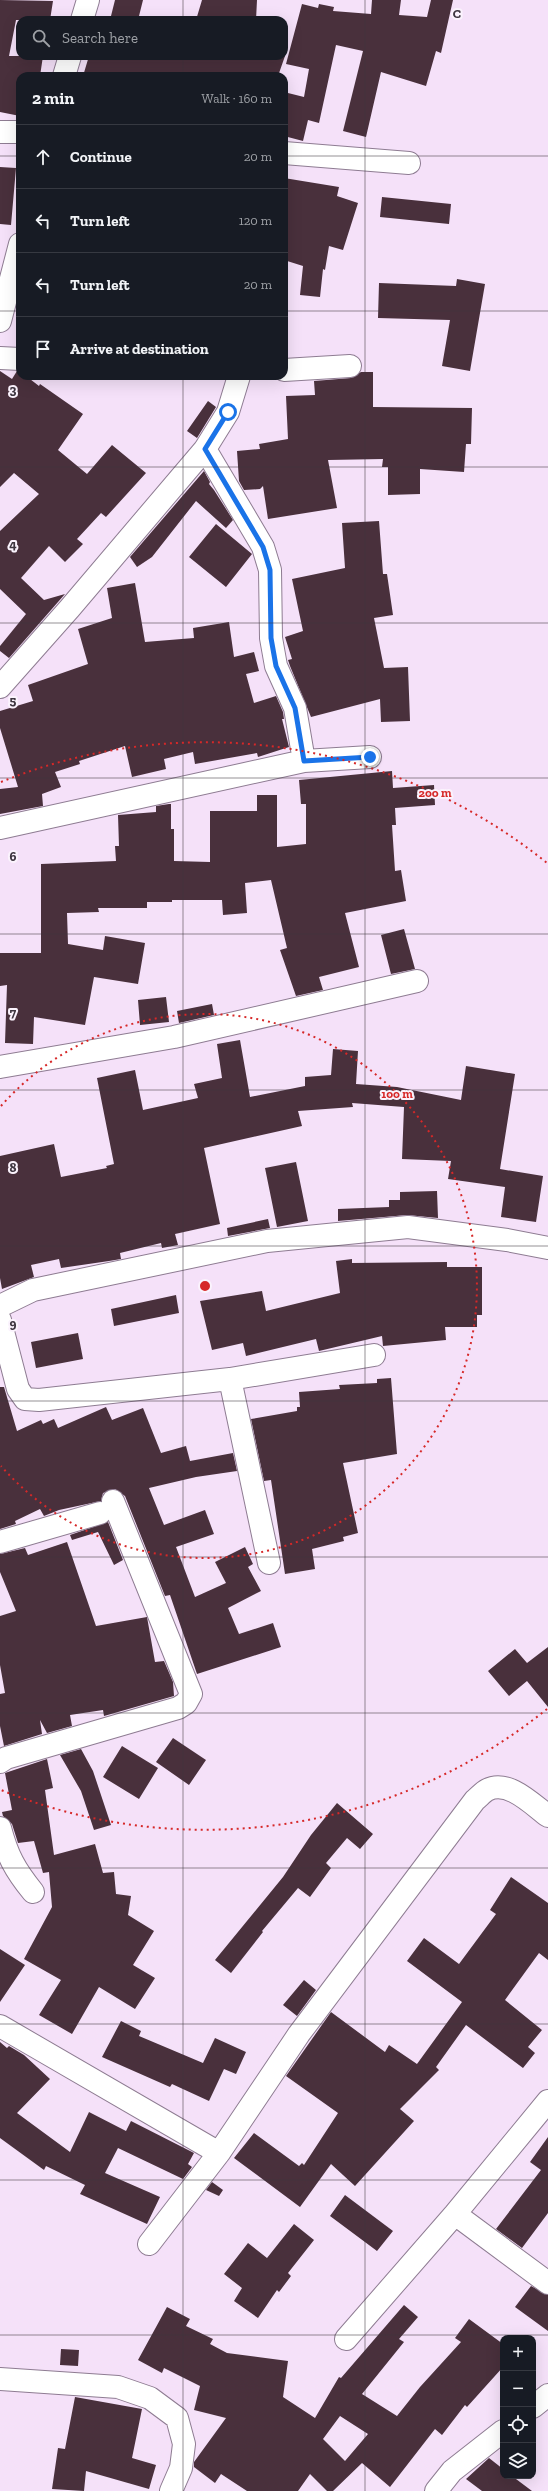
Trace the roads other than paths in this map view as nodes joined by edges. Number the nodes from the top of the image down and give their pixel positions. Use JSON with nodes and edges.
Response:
{"nodes":[{"id":1,"x":88,"y":0,"type":"edge"},
{"id":2,"x":83,"y":16,"type":"edge"},
{"id":3,"x":69,"y":60,"type":"edge"},
{"id":4,"x":65,"y":72,"type":"edge"},
{"id":5,"x":0,"y":132,"type":"edge"},
{"id":6,"x":16,"y":132,"type":"edge"},
{"id":7,"x":288,"y":153,"type":"edge"},
{"id":8,"x":409,"y":163,"type":"dead end"},
{"id":9,"x":16,"y":259,"type":"edge"},
{"id":10,"x":0,"y":321,"type":"edge"},
{"id":11,"x":0,"y":358,"type":"edge"},
{"id":12,"x":16,"y":359,"type":"edge"},
{"id":13,"x":350,"y":366,"type":"dead end"},
{"id":14,"x":288,"y":370,"type":"edge"},
{"id":15,"x":238,"y":380,"type":"edge"},
{"id":16,"x":205,"y":449,"type":"junction"},
{"id":17,"x":0,"y":687,"type":"edge"},
{"id":18,"x":370,"y":757,"type":"dead end"},
{"id":19,"x":304,"y":761,"type":"junction"},
{"id":20,"x":0,"y":828,"type":"edge"},
{"id":21,"x":416,"y":981,"type":"dead end"},
{"id":22,"x":0,"y":1067,"type":"edge"},
{"id":23,"x":548,"y":1248,"type":"edge"},
{"id":24,"x":0,"y":1306,"type":"edge"},
{"id":25,"x":0,"y":1320,"type":"edge"},
{"id":26,"x":374,"y":1355,"type":"dead end"},
{"id":27,"x":230,"y":1378,"type":"junction"},
{"id":28,"x":0,"y":1542,"type":"edge"},
{"id":29,"x":269,"y":1563,"type":"dead end"},
{"id":30,"x":0,"y":1762,"type":"edge"},
{"id":31,"x":548,"y":1816,"type":"edge"},
{"id":32,"x":0,"y":1828,"type":"edge"},
{"id":33,"x":33,"y":1892,"type":"dead end"},
{"id":34,"x":0,"y":2026,"type":"edge"},
{"id":35,"x":548,"y":2101,"type":"edge"},
{"id":36,"x":219,"y":2153,"type":"junction"},
{"id":37,"x":455,"y":2214,"type":"junction"},
{"id":38,"x":149,"y":2244,"type":"dead end"},
{"id":39,"x":548,"y":2283,"type":"edge"},
{"id":40,"x":346,"y":2339,"type":"dead end"},
{"id":41,"x":0,"y":2379,"type":"edge"},
{"id":42,"x":548,"y":2395,"type":"edge"},
{"id":43,"x":536,"y":2405,"type":"edge"},
{"id":44,"x":500,"y":2433,"type":"edge"},
{"id":45,"x":171,"y":2491,"type":"edge"},
{"id":46,"x":436,"y":2491,"type":"edge"}],
"edges":[{"from":1,"to":2,"type":"street"},
{"from":3,"to":4,"type":"street"},
{"from":5,"to":6,"type":"street"},
{"from":7,"to":8,"type":"street"},
{"from":9,"to":10,"type":"street"},
{"from":11,"to":12,"type":"street"},
{"from":13,"to":14,"type":"street"},
{"from":15,"to":16,"type":"street"},
{"from":16,"to":17,"type":"street"},
{"from":16,"to":19,"type":"street"},
{"from":18,"to":19,"type":"street"},
{"from":19,"to":20,"type":"street"},
{"from":21,"to":22,"type":"street"},
{"from":23,"to":24,"type":"street"},
{"from":25,"to":27,"type":"street"},
{"from":26,"to":27,"type":"street"},
{"from":27,"to":29,"type":"street"},
{"from":28,"to":30,"type":"street"},
{"from":31,"to":36,"type":"street"},
{"from":32,"to":33,"type":"street"},
{"from":34,"to":36,"type":"street"},
{"from":35,"to":37,"type":"street"},
{"from":36,"to":38,"type":"street"},
{"from":37,"to":39,"type":"street"},
{"from":37,"to":40,"type":"street"},
{"from":41,"to":45,"type":"street"},
{"from":42,"to":43,"type":"street"},
{"from":44,"to":46,"type":"street"}]}
